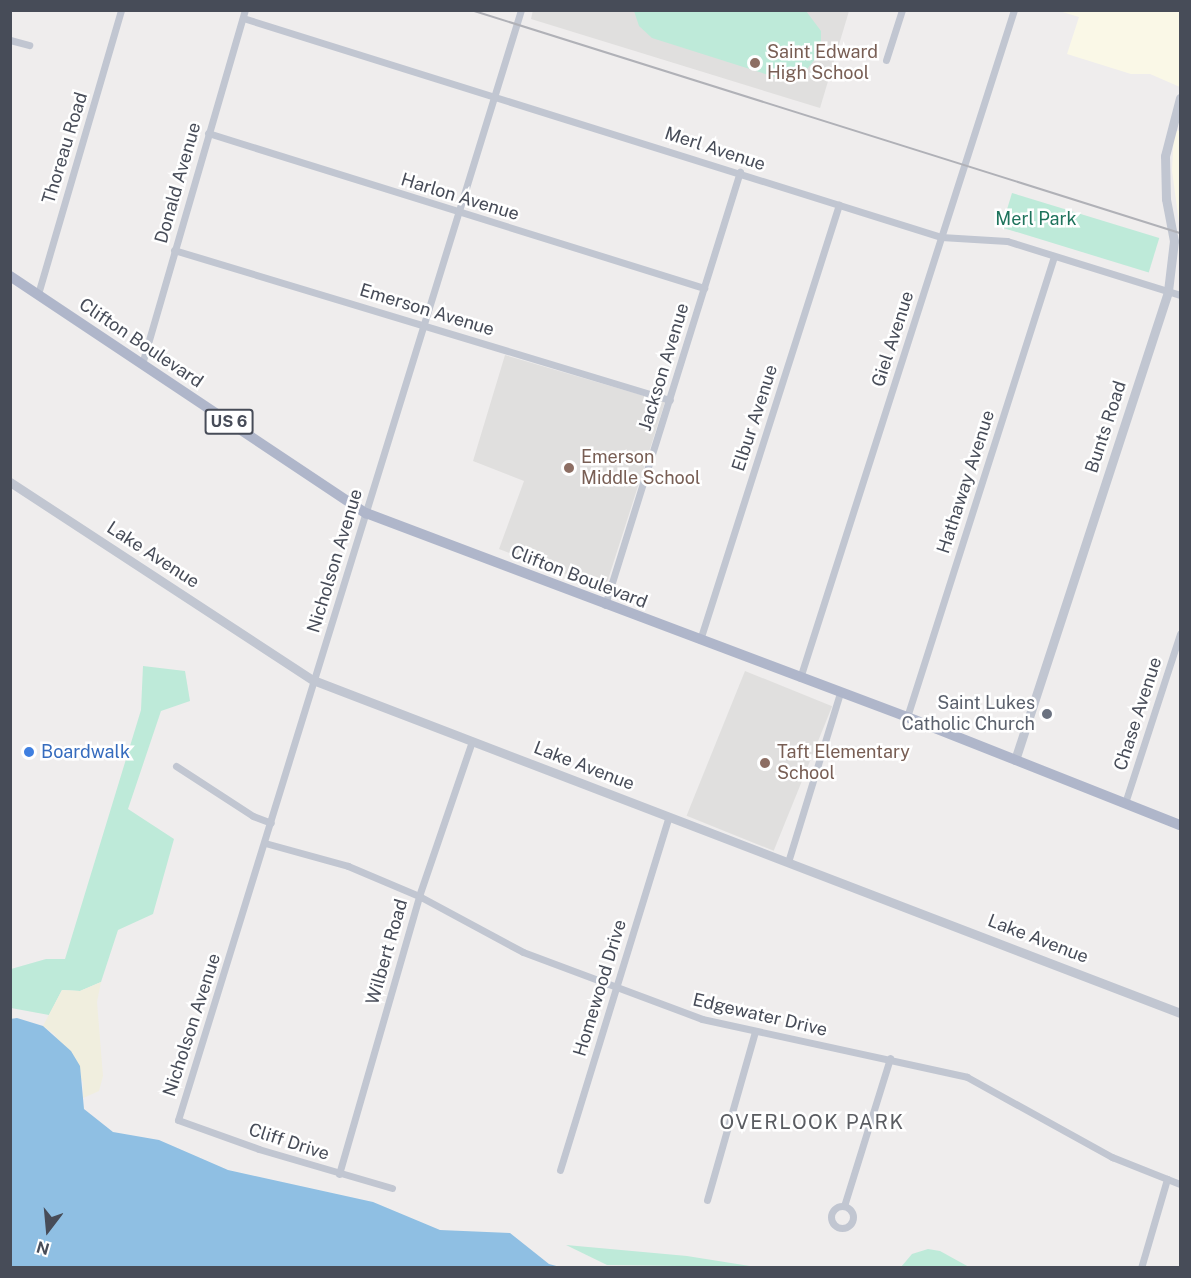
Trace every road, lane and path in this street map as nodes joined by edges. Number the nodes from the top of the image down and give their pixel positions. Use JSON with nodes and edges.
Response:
{"nodes":[{"id":1,"x":121,"y":10,"type":"edge"},
{"id":2,"x":521,"y":10,"type":"edge"},
{"id":3,"x":902,"y":10,"type":"edge"},
{"id":4,"x":1014,"y":10,"type":"edge"},
{"id":5,"x":244,"y":14,"type":"edge"},
{"id":6,"x":10,"y":40,"type":"edge"},
{"id":7,"x":29,"y":45,"type":"dead end"},
{"id":8,"x":886,"y":60,"type":"dead end"},
{"id":9,"x":497,"y":95,"type":"junction"},
{"id":10,"x":1180,"y":98,"type":"edge"},
{"id":11,"x":208,"y":134,"type":"junction"},
{"id":12,"x":740,"y":172,"type":"junction"},
{"id":13,"x":839,"y":205,"type":"junction"},
{"id":14,"x":461,"y":213,"type":"junction"},
{"id":15,"x":941,"y":237,"type":"junction"},
{"id":16,"x":174,"y":250,"type":"junction"},
{"id":17,"x":1053,"y":257,"type":"junction"},
{"id":18,"x":10,"y":276,"type":"edge"},
{"id":19,"x":704,"y":288,"type":"junction"},
{"id":20,"x":1168,"y":291,"type":"junction"},
{"id":21,"x":38,"y":294,"type":"junction"},
{"id":22,"x":1180,"y":295,"type":"edge"},
{"id":23,"x":424,"y":326,"type":"junction"},
{"id":24,"x":142,"y":364,"type":"junction"},
{"id":25,"x":670,"y":400,"type":"junction"},
{"id":26,"x":10,"y":482,"type":"edge"},
{"id":27,"x":366,"y":513,"type":"junction"},
{"id":28,"x":605,"y":605,"type":"junction"},
{"id":29,"x":1180,"y":634,"type":"edge"},
{"id":30,"x":700,"y":640,"type":"junction"},
{"id":31,"x":800,"y":678,"type":"junction"},
{"id":32,"x":313,"y":680,"type":"junction"},
{"id":33,"x":840,"y":693,"type":"junction"},
{"id":34,"x":907,"y":717,"type":"junction"},
{"id":35,"x":472,"y":741,"type":"junction"},
{"id":36,"x":1016,"y":760,"type":"junction"},
{"id":37,"x":176,"y":766,"type":"dead end"},
{"id":38,"x":1125,"y":803,"type":"junction"},
{"id":39,"x":669,"y":816,"type":"junction"},
{"id":40,"x":271,"y":823,"type":"junction"},
{"id":41,"x":1180,"y":825,"type":"edge"},
{"id":42,"x":265,"y":843,"type":"junction"},
{"id":43,"x":788,"y":862,"type":"junction"},
{"id":44,"x":419,"y":896,"type":"junction"},
{"id":45,"x":616,"y":988,"type":"junction"},
{"id":46,"x":1180,"y":1013,"type":"edge"},
{"id":47,"x":755,"y":1032,"type":"junction"},
{"id":48,"x":890,"y":1058,"type":"junction"},
{"id":49,"x":178,"y":1120,"type":"joint"},
{"id":50,"x":560,"y":1170,"type":"dead end"},
{"id":51,"x":339,"y":1174,"type":"junction"},
{"id":52,"x":1167,"y":1179,"type":"junction"},
{"id":53,"x":1180,"y":1184,"type":"edge"},
{"id":54,"x":392,"y":1188,"type":"dead end"},
{"id":55,"x":707,"y":1200,"type":"dead end"},
{"id":56,"x":844,"y":1206,"type":"dead end"},
{"id":57,"x":1141,"y":1268,"type":"edge"}],
"edges":[{"from":1,"to":21,"type":"street","name":"Thoreau Road"},
{"from":2,"to":9,"type":"street","name":"Nicholson Avenue"},
{"from":3,"to":8,"type":"street"},
{"from":4,"to":15,"type":"street","name":"Giel Avenue"},
{"from":5,"to":9,"type":"street","name":"Merl Avenue"},
{"from":5,"to":11,"type":"street","name":"Donald Avenue"},
{"from":6,"to":7,"type":"street"},
{"from":9,"to":12,"type":"street","name":"Merl Avenue"},
{"from":9,"to":14,"type":"street","name":"Nicholson Avenue"},
{"from":10,"to":20,"type":"street","name":"Bunts Road"},
{"from":11,"to":14,"type":"street","name":"Harlon Avenue"},
{"from":11,"to":16,"type":"street","name":"Donald Avenue"},
{"from":12,"to":13,"type":"street","name":"Merl Avenue"},
{"from":12,"to":19,"type":"street","name":"Jackson Avenue"},
{"from":13,"to":15,"type":"street","name":"Merl Avenue"},
{"from":13,"to":30,"type":"street","name":"Elbur Avenue"},
{"from":14,"to":19,"type":"street","name":"Harlon Avenue"},
{"from":14,"to":23,"type":"street","name":"Nicholson Avenue"},
{"from":15,"to":17,"type":"street","name":"Merl Avenue"},
{"from":15,"to":31,"type":"street","name":"Giel Avenue"},
{"from":16,"to":23,"type":"street","name":"Emerson Avenue"},
{"from":16,"to":24,"type":"street","name":"Donald Avenue"},
{"from":17,"to":20,"type":"street","name":"Merl Avenue"},
{"from":17,"to":34,"type":"street","name":"Hathaway Avenue"},
{"from":18,"to":21,"type":"main road","name":"Clifton Boulevard","number":"US 6"},
{"from":19,"to":25,"type":"street","name":"Jackson Avenue"},
{"from":20,"to":22,"type":"street","name":"Merl Avenue"},
{"from":20,"to":36,"type":"street","name":"Bunts Road"},
{"from":21,"to":24,"type":"main road","name":"Clifton Boulevard","number":"US 6"},
{"from":23,"to":25,"type":"street","name":"Emerson Avenue"},
{"from":23,"to":27,"type":"street","name":"Nicholson Avenue"},
{"from":24,"to":27,"type":"main road","name":"Clifton Boulevard","number":"US 6"},
{"from":25,"to":28,"type":"street","name":"Jackson Avenue"},
{"from":26,"to":32,"type":"street","name":"Lake Avenue"},
{"from":27,"to":28,"type":"main road","name":"Clifton Boulevard","number":"US 6"},
{"from":27,"to":32,"type":"street","name":"Nicholson Avenue"},
{"from":28,"to":30,"type":"main road","name":"Clifton Boulevard","number":"US 6"},
{"from":29,"to":38,"type":"street","name":"Chase Avenue"},
{"from":30,"to":31,"type":"main road","name":"Clifton Boulevard","number":"US 6"},
{"from":31,"to":33,"type":"main road","name":"Clifton Boulevard","number":"US 6"},
{"from":32,"to":35,"type":"street","name":"Lake Avenue"},
{"from":32,"to":40,"type":"street","name":"Nicholson Avenue"},
{"from":33,"to":34,"type":"main road","name":"Clifton Boulevard","number":"US 6"},
{"from":33,"to":43,"type":"street"},
{"from":34,"to":36,"type":"main road","name":"Clifton Boulevard","number":"US 6"},
{"from":35,"to":39,"type":"street","name":"Lake Avenue"},
{"from":35,"to":44,"type":"street","name":"Wilbert Road"},
{"from":36,"to":38,"type":"main road","name":"Clifton Boulevard","number":"US 6"},
{"from":37,"to":40,"type":"street"},
{"from":38,"to":41,"type":"main road","name":"Clifton Boulevard","number":"US 6"},
{"from":39,"to":43,"type":"street","name":"Lake Avenue"},
{"from":39,"to":45,"type":"street","name":"Homewood Drive"},
{"from":40,"to":42,"type":"street","name":"Nicholson Avenue"},
{"from":42,"to":44,"type":"street","name":"Edgewater Drive"},
{"from":42,"to":49,"type":"street","name":"Nicholson Avenue"},
{"from":43,"to":46,"type":"street","name":"Lake Avenue"},
{"from":44,"to":45,"type":"street","name":"Edgewater Drive"},
{"from":44,"to":51,"type":"street","name":"Wilbert Road"},
{"from":45,"to":47,"type":"street","name":"Edgewater Drive"},
{"from":45,"to":50,"type":"street","name":"Homewood Drive"},
{"from":47,"to":48,"type":"street","name":"Edgewater Drive"},
{"from":47,"to":55,"type":"street"},
{"from":48,"to":52,"type":"street","name":"Edgewater Drive"},
{"from":48,"to":56,"type":"street"},
{"from":49,"to":51,"type":"street","name":"Cliff Drive"},
{"from":51,"to":54,"type":"street","name":"Cliff Drive"},
{"from":52,"to":53,"type":"street","name":"Edgewater Drive"},
{"from":52,"to":57,"type":"street"}]}
